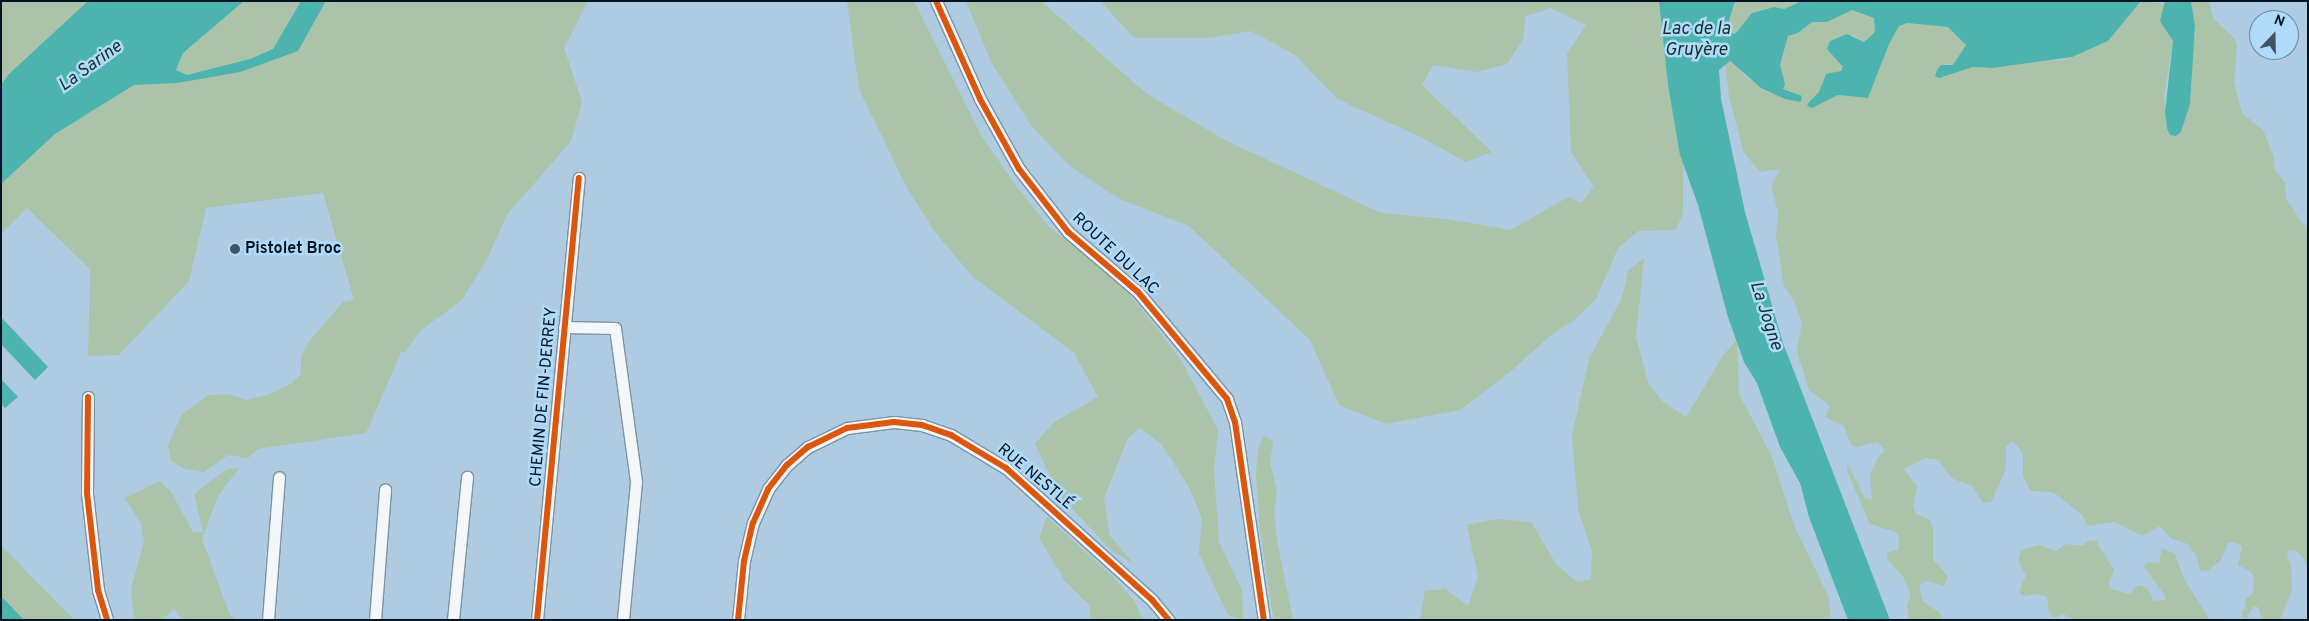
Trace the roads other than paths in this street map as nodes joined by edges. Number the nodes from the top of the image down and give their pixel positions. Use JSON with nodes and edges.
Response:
{"nodes":[{"id":1,"x":936,"y":1,"type":"edge"},
{"id":2,"x":580,"y":178,"type":"dead end"},
{"id":3,"x":564,"y":328,"type":"junction"},
{"id":4,"x":88,"y":397,"type":"dead end"},
{"id":5,"x":467,"y":476,"type":"dead end"},
{"id":6,"x":279,"y":477,"type":"dead end"},
{"id":7,"x":385,"y":489,"type":"dead end"},
{"id":8,"x":107,"y":620,"type":"edge"},
{"id":9,"x":268,"y":620,"type":"edge"},
{"id":10,"x":375,"y":620,"type":"edge"},
{"id":11,"x":453,"y":620,"type":"edge"},
{"id":12,"x":537,"y":620,"type":"edge"},
{"id":13,"x":623,"y":620,"type":"edge"},
{"id":14,"x":738,"y":620,"type":"edge"},
{"id":15,"x":1169,"y":620,"type":"edge"},
{"id":16,"x":1264,"y":620,"type":"edge"}],
"edges":[{"from":1,"to":16,"type":"street","name":"ROUTE DU LAC"},
{"from":2,"to":3,"type":"street","name":"CHEMIN DE FIN-DERREY"},
{"from":3,"to":12,"type":"street","name":"CHEMIN DE FIN-DERREY"},
{"from":3,"to":13,"type":"street","name":"CHEMIN DE FIN-DERREY"},
{"from":4,"to":8,"type":"street"},
{"from":5,"to":11,"type":"street"},
{"from":6,"to":9,"type":"street"},
{"from":7,"to":10,"type":"street"},
{"from":14,"to":15,"type":"street","name":"RUE NESTLÉ"}]}
